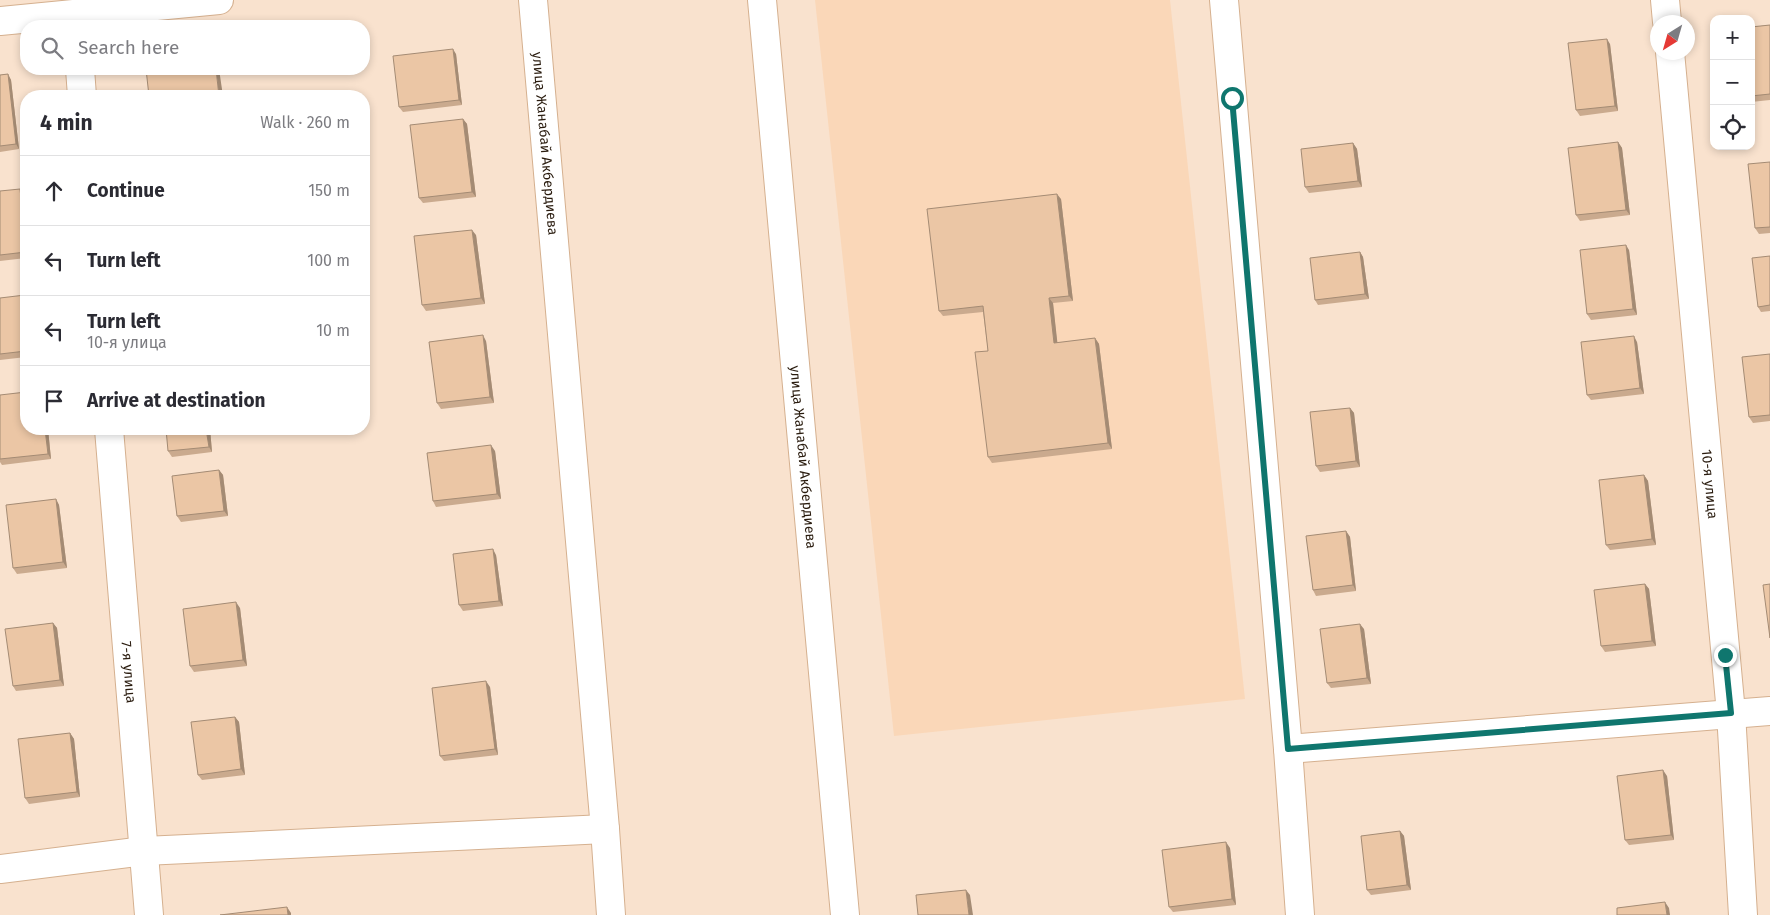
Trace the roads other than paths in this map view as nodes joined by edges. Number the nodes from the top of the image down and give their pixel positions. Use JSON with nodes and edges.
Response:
{"nodes":[{"id":1,"x":219,"y":0,"type":"edge"},
{"id":2,"x":533,"y":0,"type":"edge"},
{"id":3,"x":762,"y":0,"type":"edge"},
{"id":4,"x":1224,"y":0,"type":"edge"},
{"id":5,"x":1665,"y":0,"type":"edge"},
{"id":6,"x":76,"y":14,"type":"edge"},
{"id":7,"x":1666,"y":15,"type":"edge"},
{"id":8,"x":0,"y":21,"type":"edge"},
{"id":9,"x":1671,"y":60,"type":"edge"},
{"id":10,"x":80,"y":75,"type":"edge"},
{"id":11,"x":82,"y":90,"type":"edge"},
{"id":12,"x":109,"y":435,"type":"edge"},
{"id":13,"x":1770,"y":711,"type":"edge"},
{"id":14,"x":1731,"y":713,"type":"junction"},
{"id":15,"x":1288,"y":749,"type":"junction"},
{"id":16,"x":606,"y":829,"type":"junction"},
{"id":17,"x":144,"y":851,"type":"junction"},
{"id":18,"x":0,"y":869,"type":"edge"},
{"id":19,"x":149,"y":915,"type":"edge"},
{"id":20,"x":611,"y":915,"type":"edge"},
{"id":21,"x":845,"y":915,"type":"edge"},
{"id":22,"x":1300,"y":915,"type":"edge"},
{"id":23,"x":1744,"y":915,"type":"edge"}],
"edges":[{"from":1,"to":6,"type":"street"},
{"from":2,"to":16,"type":"street","name":"улица Жанабай Акбердиева"},
{"from":3,"to":21,"type":"street","name":"улица Жанабай Акбердиева"},
{"from":4,"to":15,"type":"street"},
{"from":5,"to":7,"type":"street"},
{"from":6,"to":8,"type":"street"},
{"from":9,"to":14,"type":"street","name":"10-я улица"},
{"from":10,"to":11,"type":"street"},
{"from":12,"to":17,"type":"street","name":"7-я улица"},
{"from":13,"to":14,"type":"street"},
{"from":14,"to":15,"type":"street"},
{"from":14,"to":23,"type":"street","name":"10-я улица"},
{"from":15,"to":22,"type":"street"},
{"from":16,"to":17,"type":"street"},
{"from":16,"to":20,"type":"street","name":"улица Жанабай Акбердиева"},
{"from":17,"to":18,"type":"street"},
{"from":17,"to":19,"type":"street","name":"7-я улица"}]}
